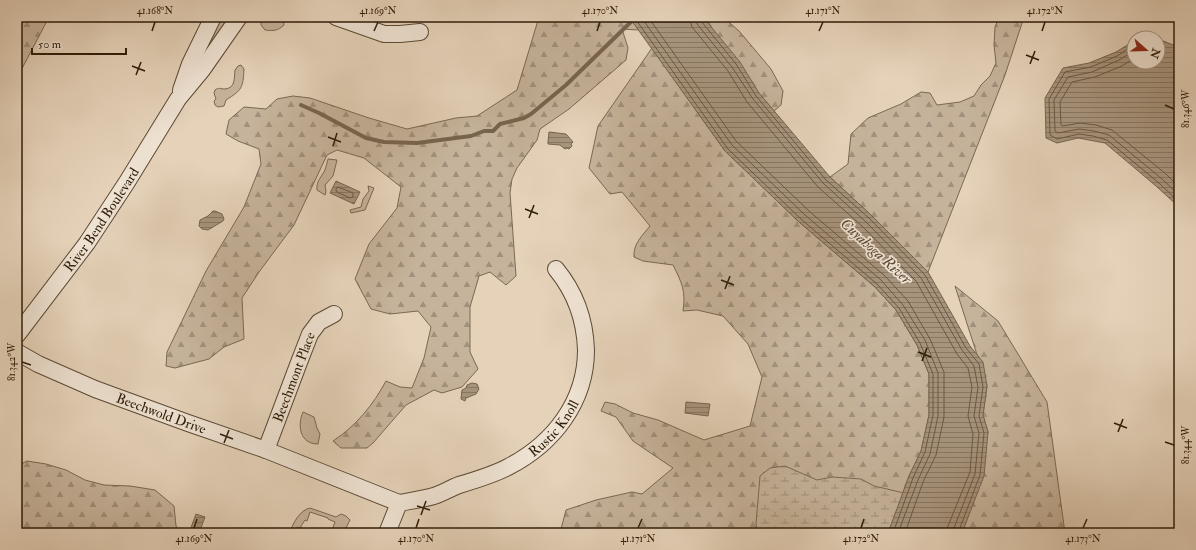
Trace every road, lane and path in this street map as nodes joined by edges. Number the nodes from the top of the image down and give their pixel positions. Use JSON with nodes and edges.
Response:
{"nodes":[{"id":1,"x":213,"y":17,"type":"edge"},
{"id":2,"x":239,"y":17,"type":"edge"},
{"id":3,"x":336,"y":17,"type":"edge"},
{"id":4,"x":420,"y":32,"type":"dead end"},
{"id":5,"x":178,"y":99,"type":"junction"},
{"id":6,"x":556,"y":269,"type":"dead end"},
{"id":7,"x":334,"y":314,"type":"dead end"},
{"id":8,"x":17,"y":335,"type":"edge"},
{"id":9,"x":17,"y":352,"type":"edge"},
{"id":10,"x":266,"y":450,"type":"junction"},
{"id":11,"x":398,"y":503,"type":"junction"},
{"id":12,"x":387,"y":533,"type":"edge"}],
"edges":[{"from":1,"to":5,"type":"street","name":"River Bend Boulevard"},
{"from":2,"to":5,"type":"street","name":"River Bend Boulevard"},
{"from":3,"to":4,"type":"street"},
{"from":5,"to":8,"type":"street","name":"River Bend Boulevard"},
{"from":6,"to":11,"type":"street","name":"Rustic Knoll"},
{"from":7,"to":10,"type":"street","name":"Beechmont Place"},
{"from":9,"to":10,"type":"street","name":"Beechwold Drive"},
{"from":10,"to":11,"type":"street","name":"Beechwold Drive"},
{"from":11,"to":12,"type":"street"}]}
